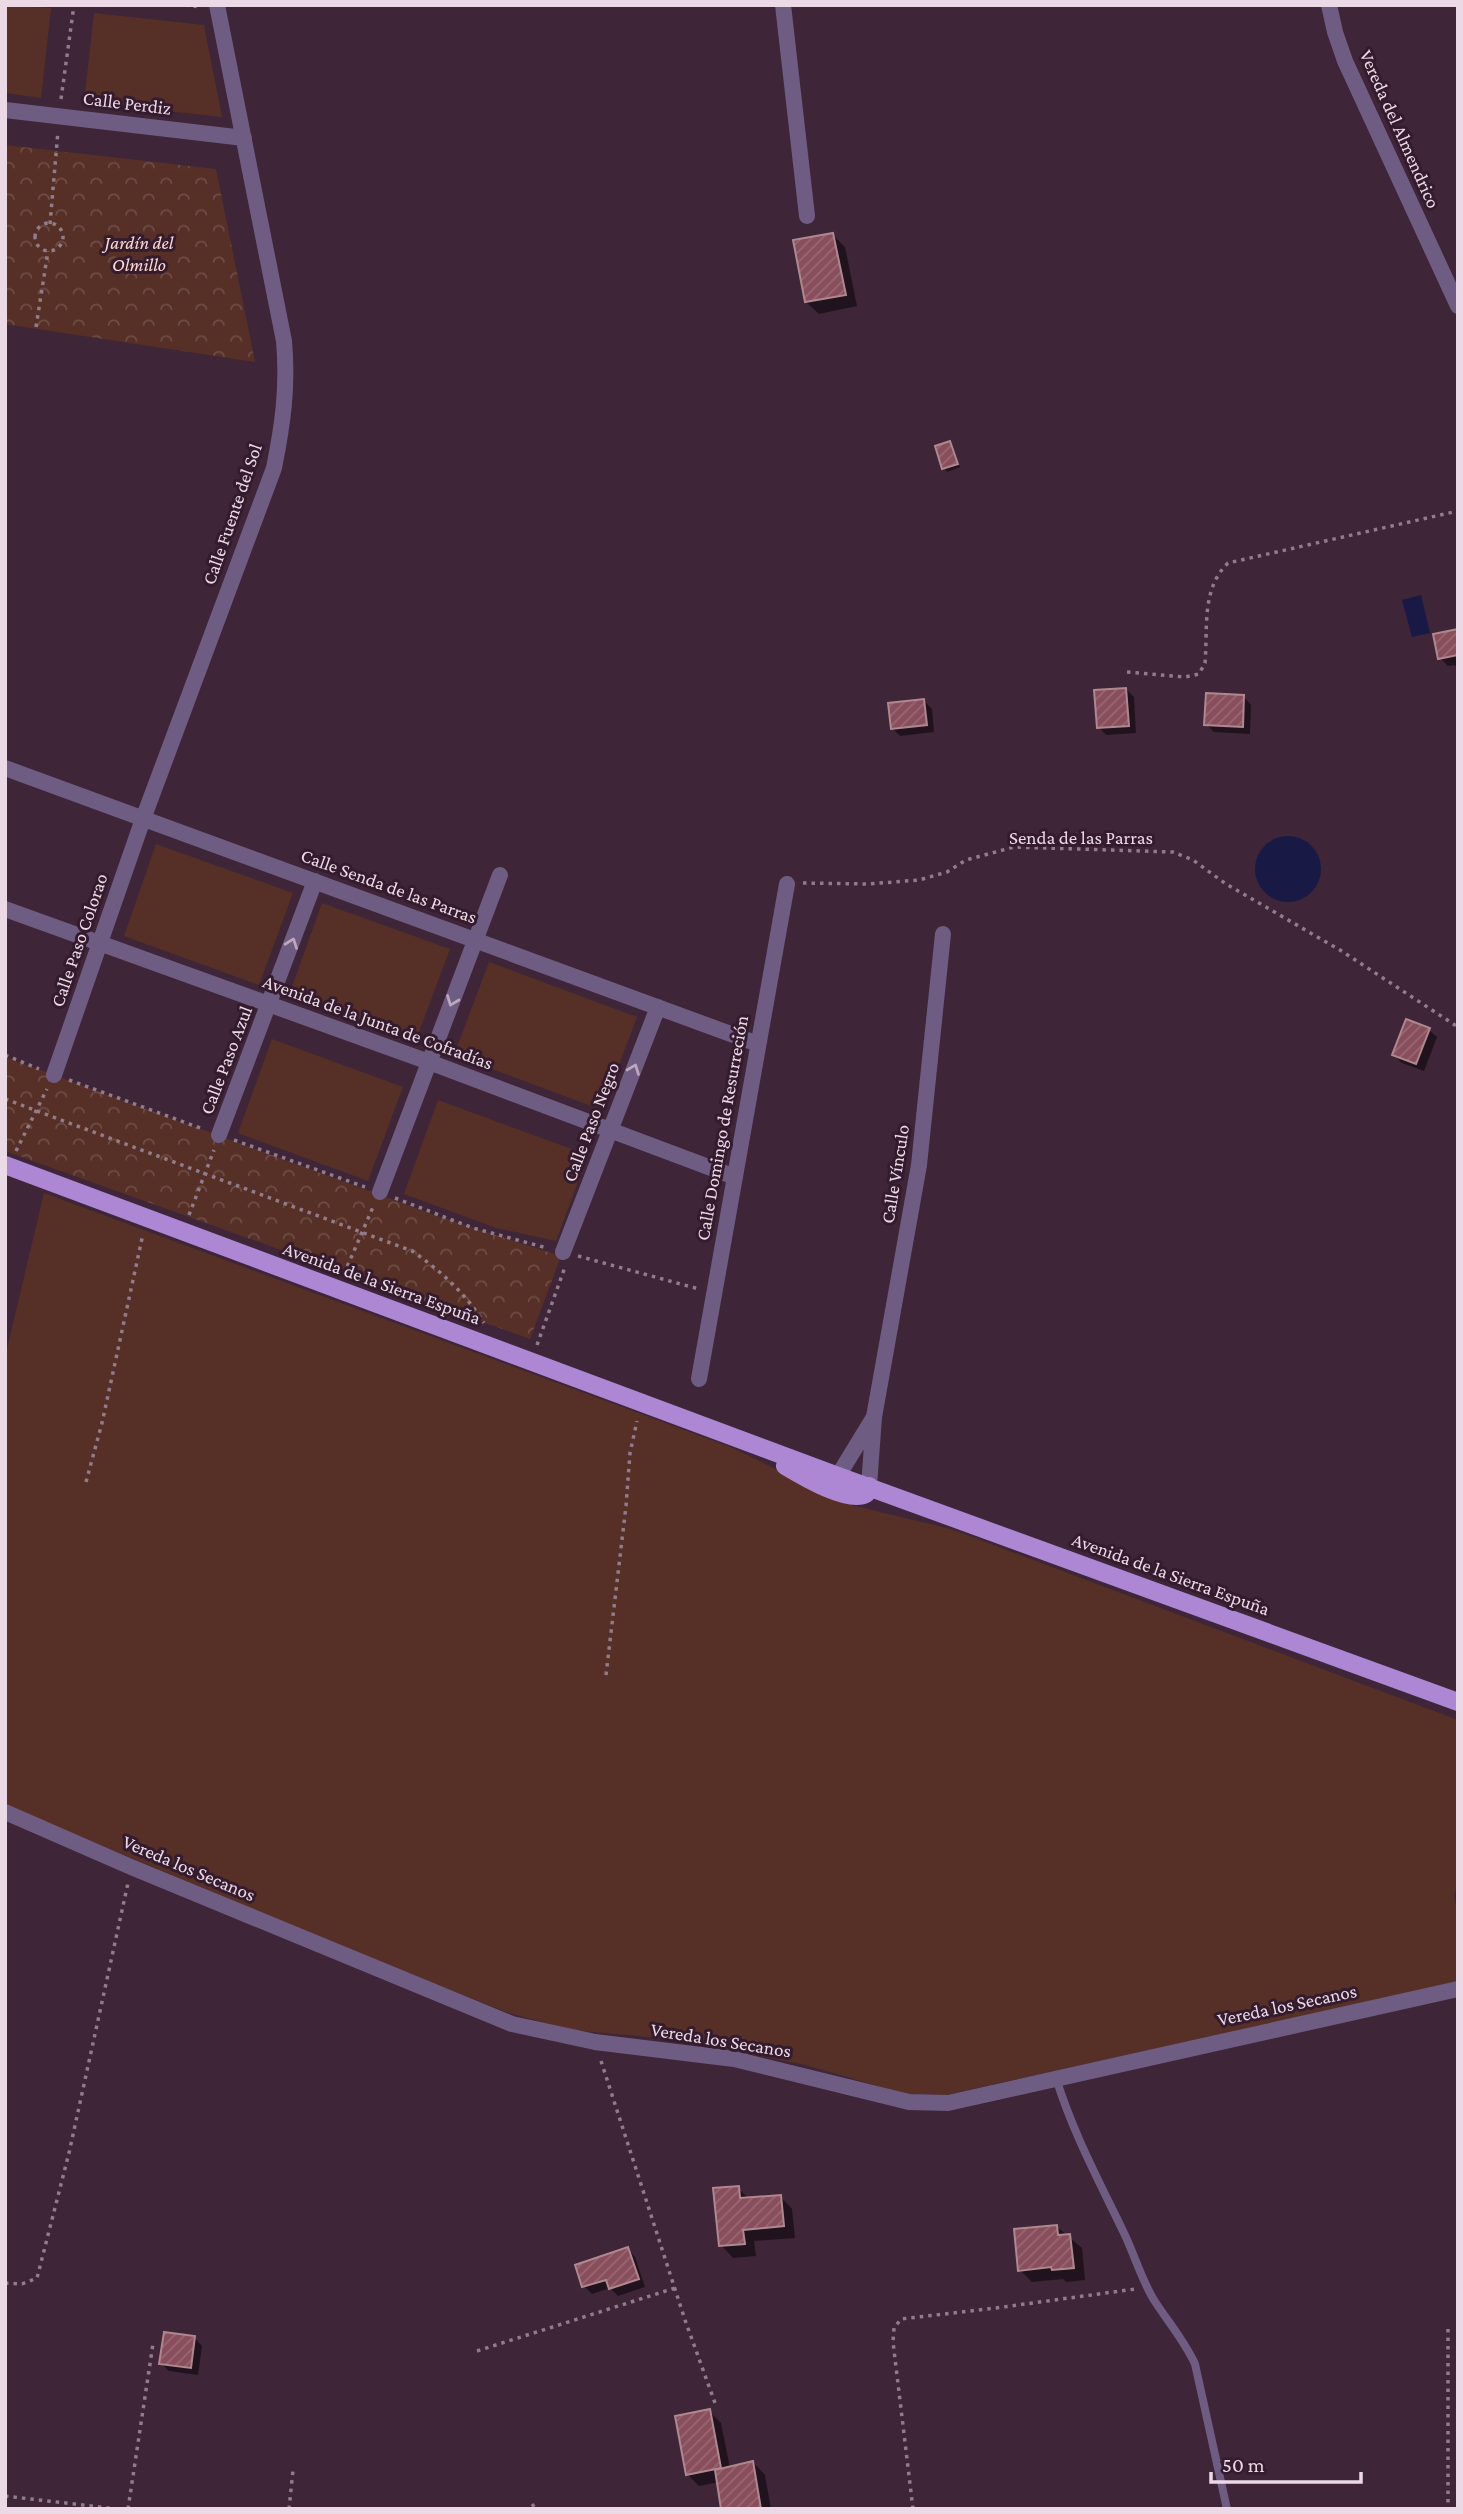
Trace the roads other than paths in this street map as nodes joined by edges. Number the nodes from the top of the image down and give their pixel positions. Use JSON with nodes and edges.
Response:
{"nodes":[{"id":1,"x":217,"y":5,"type":"edge"},
{"id":2,"x":783,"y":5,"type":"edge"},
{"id":3,"x":1329,"y":5,"type":"edge"},
{"id":4,"x":5,"y":110,"type":"edge"},
{"id":5,"x":244,"y":138,"type":"junction"},
{"id":6,"x":807,"y":216,"type":"dead end"},
{"id":7,"x":1458,"y":306,"type":"edge"},
{"id":8,"x":5,"y":768,"type":"edge"},
{"id":9,"x":144,"y":818,"type":"junction"},
{"id":10,"x":500,"y":875,"type":"dead end"},
{"id":11,"x":315,"y":881,"type":"junction"},
{"id":12,"x":787,"y":884,"type":"road end"},
{"id":13,"x":5,"y":909,"type":"edge"},
{"id":14,"x":943,"y":934,"type":"dead end"},
{"id":15,"x":475,"y":941,"type":"junction"},
{"id":16,"x":101,"y":943,"type":"junction"},
{"id":17,"x":269,"y":1005,"type":"junction"},
{"id":18,"x":658,"y":1007,"type":"junction"},
{"id":19,"x":758,"y":1044,"type":"junction"},
{"id":20,"x":429,"y":1062,"type":"junction"},
{"id":21,"x":54,"y":1075,"type":"road end"},
{"id":22,"x":610,"y":1131,"type":"junction"},
{"id":23,"x":219,"y":1135,"type":"road end"},
{"id":24,"x":9,"y":1161,"type":"edge"},
{"id":25,"x":735,"y":1177,"type":"junction"},
{"id":26,"x":380,"y":1192,"type":"road end"},
{"id":27,"x":565,"y":1259,"type":"road end"},
{"id":28,"x":699,"y":1379,"type":"dead end"},
{"id":29,"x":874,"y":1417,"type":"junction"},
{"id":30,"x":743,"y":1441,"type":"junction"},
{"id":31,"x":838,"y":1476,"type":"junction"},
{"id":32,"x":869,"y":1486,"type":"junction"},
{"id":33,"x":1458,"y":1702,"type":"edge"},
{"id":34,"x":5,"y":1811,"type":"edge"},
{"id":35,"x":1458,"y":1989,"type":"edge"},
{"id":36,"x":1056,"y":2078,"type":"junction"},
{"id":37,"x":1227,"y":2509,"type":"edge"}],
"edges":[{"from":1,"to":5,"type":"street","name":"Calle Fuente del Sol"},
{"from":2,"to":6,"type":"street"},
{"from":3,"to":7,"type":"street","name":"Vereda del Almendrico"},
{"from":4,"to":5,"type":"street","name":"Calle Perdiz"},
{"from":5,"to":9,"type":"street","name":"Calle Fuente del Sol"},
{"from":8,"to":9,"type":"street","name":"Calle Senda de las Parras"},
{"from":9,"to":11,"type":"street","name":"Calle Senda de las Parras"},
{"from":9,"to":16,"type":"street","name":"Calle Paso Colorao"},
{"from":10,"to":15,"type":"street"},
{"from":11,"to":15,"type":"street","name":"Calle Senda de las Parras"},
{"from":17,"to":11,"type":"street","name":"Calle Paso Azul","one_way":true},
{"from":12,"to":19,"type":"street","name":"Calle Domingo de Resurreción"},
{"from":13,"to":16,"type":"street","name":"Avenida de la Junta de Cofradías"},
{"from":14,"to":29,"type":"street","name":"Calle Vínculo"},
{"from":15,"to":18,"type":"street","name":"Calle Senda de las Parras"},
{"from":15,"to":20,"type":"street","one_way":true},
{"from":16,"to":17,"type":"street","name":"Avenida de la Junta de Cofradías"},
{"from":16,"to":21,"type":"street","name":"Calle Paso Colorao"},
{"from":17,"to":20,"type":"street","name":"Avenida de la Junta de Cofradías"},
{"from":17,"to":23,"type":"street","name":"Calle Paso Azul"},
{"from":18,"to":19,"type":"street","name":"Calle Senda de las Parras"},
{"from":22,"to":18,"type":"street","name":"Calle Paso Negro","one_way":true},
{"from":19,"to":25,"type":"street","name":"Calle Domingo de Resurreción"},
{"from":20,"to":22,"type":"street","name":"Avenida de la Junta de Cofradías"},
{"from":20,"to":26,"type":"street"},
{"from":22,"to":25,"type":"street","name":"Avenida de la Junta de Cofradías"},
{"from":22,"to":27,"type":"street","name":"Calle Paso Negro"},
{"from":24,"to":30,"type":"main road","name":"Avenida de la Sierra Espuña"},
{"from":25,"to":28,"type":"street","name":"Calle Domingo de Resurreción"},
{"from":29,"to":31,"type":"street","name":"Calle Vínculo"},
{"from":29,"to":32,"type":"street","name":"Calle Vínculo"},
{"from":30,"to":31,"type":"main road","name":"Avenida de la Sierra Espuña"},
{"from":30,"to":32,"type":"main road","name":"Avenida de la Sierra Espuña"},
{"from":31,"to":32,"type":"main road","name":"Avenida de la Sierra Espuña"},
{"from":32,"to":33,"type":"main road","name":"Avenida de la Sierra Espuña"},
{"from":34,"to":36,"type":"street","name":"Vereda los Secanos"},
{"from":35,"to":36,"type":"street","name":"Vereda los Secanos"},
{"from":36,"to":37,"type":"lane"}]}
